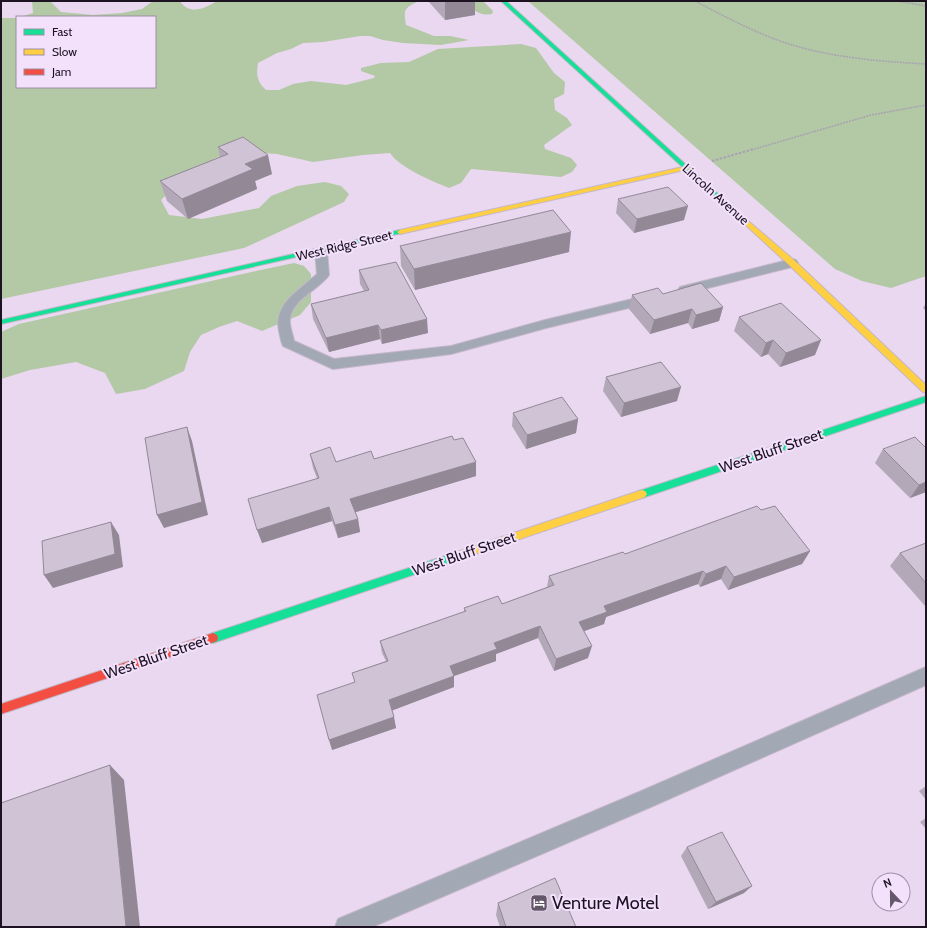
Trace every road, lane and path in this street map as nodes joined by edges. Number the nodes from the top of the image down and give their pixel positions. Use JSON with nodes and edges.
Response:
{"nodes":[{"id":1,"x":503,"y":1,"type":"edge"},
{"id":2,"x":695,"y":1,"type":"edge"},
{"id":3,"x":897,"y":1,"type":"edge"},
{"id":4,"x":926,"y":6,"type":"edge"},
{"id":5,"x":926,"y":64,"type":"edge"},
{"id":6,"x":926,"y":105,"type":"edge"},
{"id":7,"x":687,"y":168,"type":"junction"},
{"id":8,"x":321,"y":250,"type":"junction"},
{"id":9,"x":792,"y":263,"type":"junction"},
{"id":10,"x":1,"y":322,"type":"edge"},
{"id":11,"x":926,"y":390,"type":"edge"},
{"id":12,"x":926,"y":399,"type":"edge"},
{"id":13,"x":926,"y":676,"type":"edge"},
{"id":14,"x":1,"y":709,"type":"edge"},
{"id":15,"x":346,"y":927,"type":"edge"}],
"edges":[{"from":1,"to":7,"type":"street","name":"Lincoln Avenue"},
{"from":2,"to":5,"type":"path"},
{"from":3,"to":4,"type":"path"},
{"from":6,"to":7,"type":"path"},
{"from":7,"to":8,"type":"street","name":"West Ridge Street"},
{"from":7,"to":9,"type":"street","name":"Lincoln Avenue"},
{"from":8,"to":9,"type":"lane"},
{"from":8,"to":10,"type":"street","name":"West Ridge Street"},
{"from":9,"to":11,"type":"street","name":"Lincoln Avenue"},
{"from":12,"to":14,"type":"street","name":"West Bluff Street"},
{"from":13,"to":15,"type":"lane"}]}
